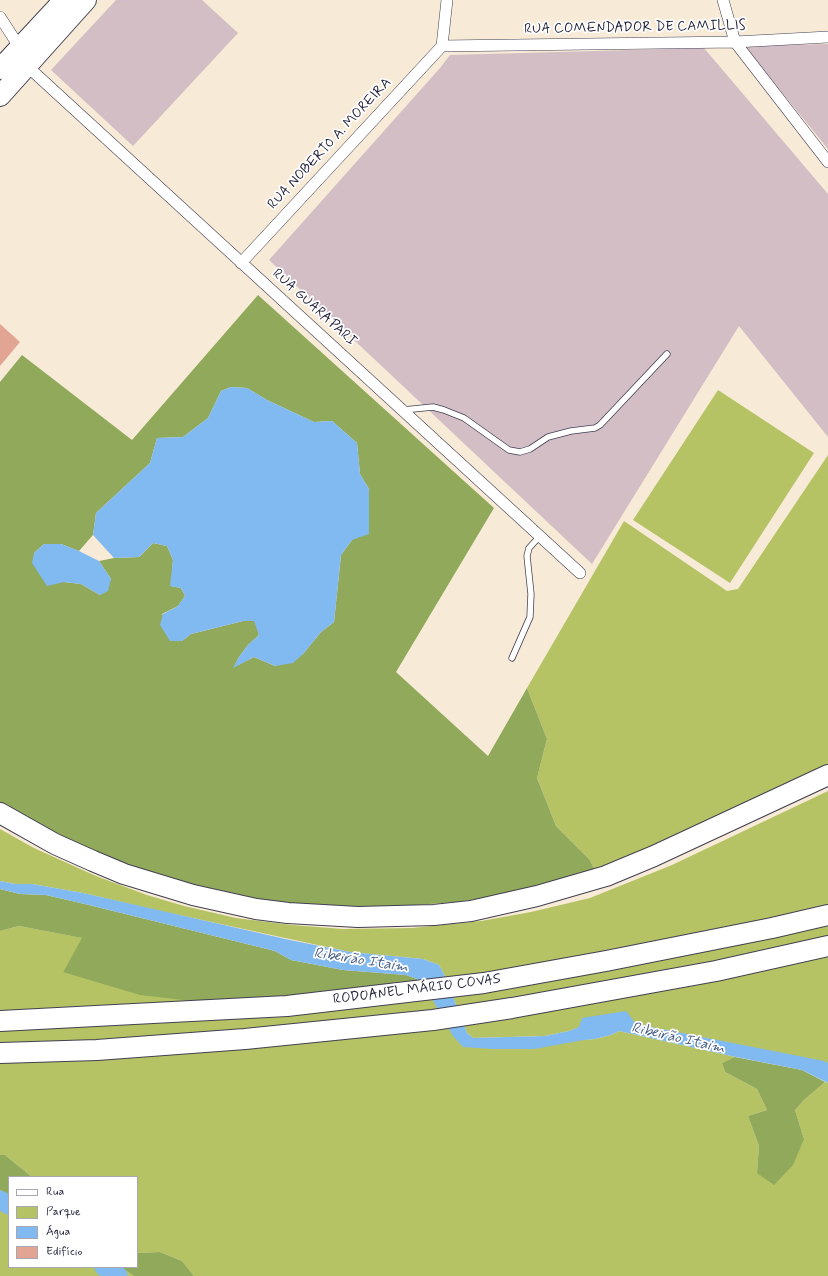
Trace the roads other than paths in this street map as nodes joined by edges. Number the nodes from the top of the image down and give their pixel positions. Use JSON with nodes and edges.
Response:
{"nodes":[{"id":1,"x":64,"y":0,"type":"edge"},
{"id":2,"x":86,"y":0,"type":"edge"},
{"id":3,"x":447,"y":0,"type":"edge"},
{"id":4,"x":723,"y":0,"type":"edge"},
{"id":5,"x":0,"y":17,"type":"edge"},
{"id":6,"x":828,"y":37,"type":"edge"},
{"id":7,"x":735,"y":42,"type":"junction"},
{"id":8,"x":442,"y":46,"type":"junction"},
{"id":9,"x":24,"y":57,"type":"junction"},
{"id":10,"x":0,"y":69,"type":"edge"},
{"id":11,"x":0,"y":96,"type":"edge"},
{"id":12,"x":828,"y":162,"type":"edge"},
{"id":13,"x":241,"y":263,"type":"junction"},
{"id":14,"x":667,"y":354,"type":"dead end"},
{"id":15,"x":403,"y":410,"type":"junction"},
{"id":16,"x":540,"y":536,"type":"junction"},
{"id":17,"x":580,"y":573,"type":"dead end"},
{"id":18,"x":512,"y":658,"type":"dead end"},
{"id":19,"x":828,"y":775,"type":"edge"},
{"id":20,"x":0,"y":813,"type":"edge"},
{"id":21,"x":828,"y":915,"type":"edge"},
{"id":22,"x":828,"y":946,"type":"edge"},
{"id":23,"x":0,"y":1021,"type":"edge"},
{"id":24,"x":0,"y":1053,"type":"edge"}],
"edges":[{"from":1,"to":9,"type":"highway"},
{"from":2,"to":9,"type":"highway"},
{"from":3,"to":8,"type":"street"},
{"from":4,"to":7,"type":"street"},
{"from":5,"to":9,"type":"street","name":"RUA GUARAPARI"},
{"from":6,"to":7,"type":"street","name":"RUA COMENDADOR DE CAMILLIS"},
{"from":7,"to":8,"type":"street","name":"RUA COMENDADOR DE CAMILLIS"},
{"from":7,"to":12,"type":"street"},
{"from":8,"to":13,"type":"street","name":"RUA NOBERTO A. MOREIRA"},
{"from":9,"to":10,"type":"highway"},
{"from":9,"to":11,"type":"highway"},
{"from":9,"to":13,"type":"street","name":"RUA GUARAPARI"},
{"from":13,"to":15,"type":"street","name":"RUA GUARAPARI"},
{"from":14,"to":15,"type":"lane"},
{"from":15,"to":16,"type":"street","name":"RUA GUARAPARI"},
{"from":16,"to":17,"type":"street","name":"RUA GUARAPARI"},
{"from":16,"to":18,"type":"lane"},
{"from":19,"to":20,"type":"highway"},
{"from":21,"to":23,"type":"highway","name":"RODOANEL MÁRIO COVAS"},
{"from":22,"to":24,"type":"highway","name":"RODOANEL MÁRIO COVAS"}]}
